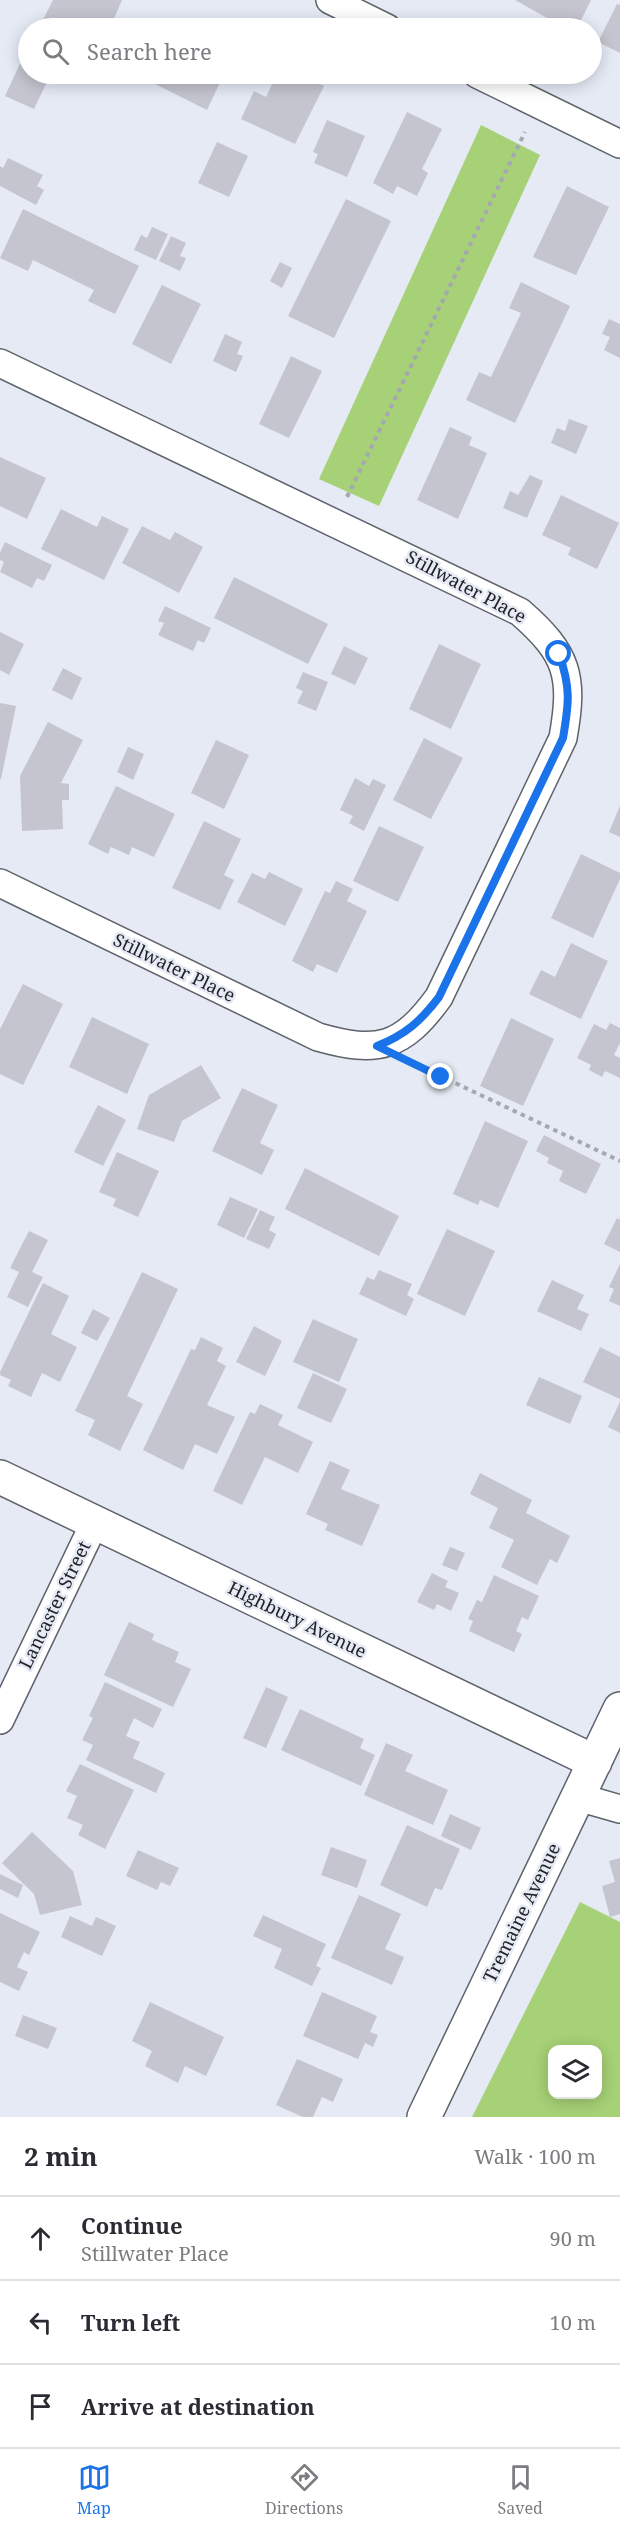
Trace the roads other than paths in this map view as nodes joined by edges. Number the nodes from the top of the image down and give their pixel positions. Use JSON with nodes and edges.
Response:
{"nodes":[{"id":1,"x":330,"y":0,"type":"edge"},
{"id":2,"x":367,"y":18,"type":"edge"},
{"id":3,"x":497,"y":84,"type":"edge"},
{"id":4,"x":620,"y":144,"type":"edge"},
{"id":5,"x":0,"y":363,"type":"edge"},
{"id":6,"x":0,"y":884,"type":"edge"},
{"id":7,"x":0,"y":1477,"type":"edge"},
{"id":8,"x":95,"y":1522,"type":"junction"},
{"id":9,"x":620,"y":1709,"type":"edge"},
{"id":10,"x":0,"y":1720,"type":"edge"},
{"id":11,"x":595,"y":1762,"type":"junction"},
{"id":12,"x":578,"y":1797,"type":"junction"},
{"id":13,"x":620,"y":1809,"type":"edge"},
{"id":14,"x":424,"y":2117,"type":"edge"}],
"edges":[{"from":1,"to":2,"type":"street"},
{"from":3,"to":4,"type":"street"},
{"from":5,"to":6,"type":"street","name":"Stillwater Place"},
{"from":7,"to":8,"type":"street","name":"Highbury Avenue"},
{"from":8,"to":10,"type":"street","name":"Lancaster Street"},
{"from":8,"to":11,"type":"street","name":"Highbury Avenue"},
{"from":9,"to":11,"type":"street","name":"Tremaine Avenue"},
{"from":11,"to":12,"type":"street","name":"Tremaine Avenue"},
{"from":12,"to":13,"type":"street"},
{"from":12,"to":14,"type":"street","name":"Tremaine Avenue"}]}
